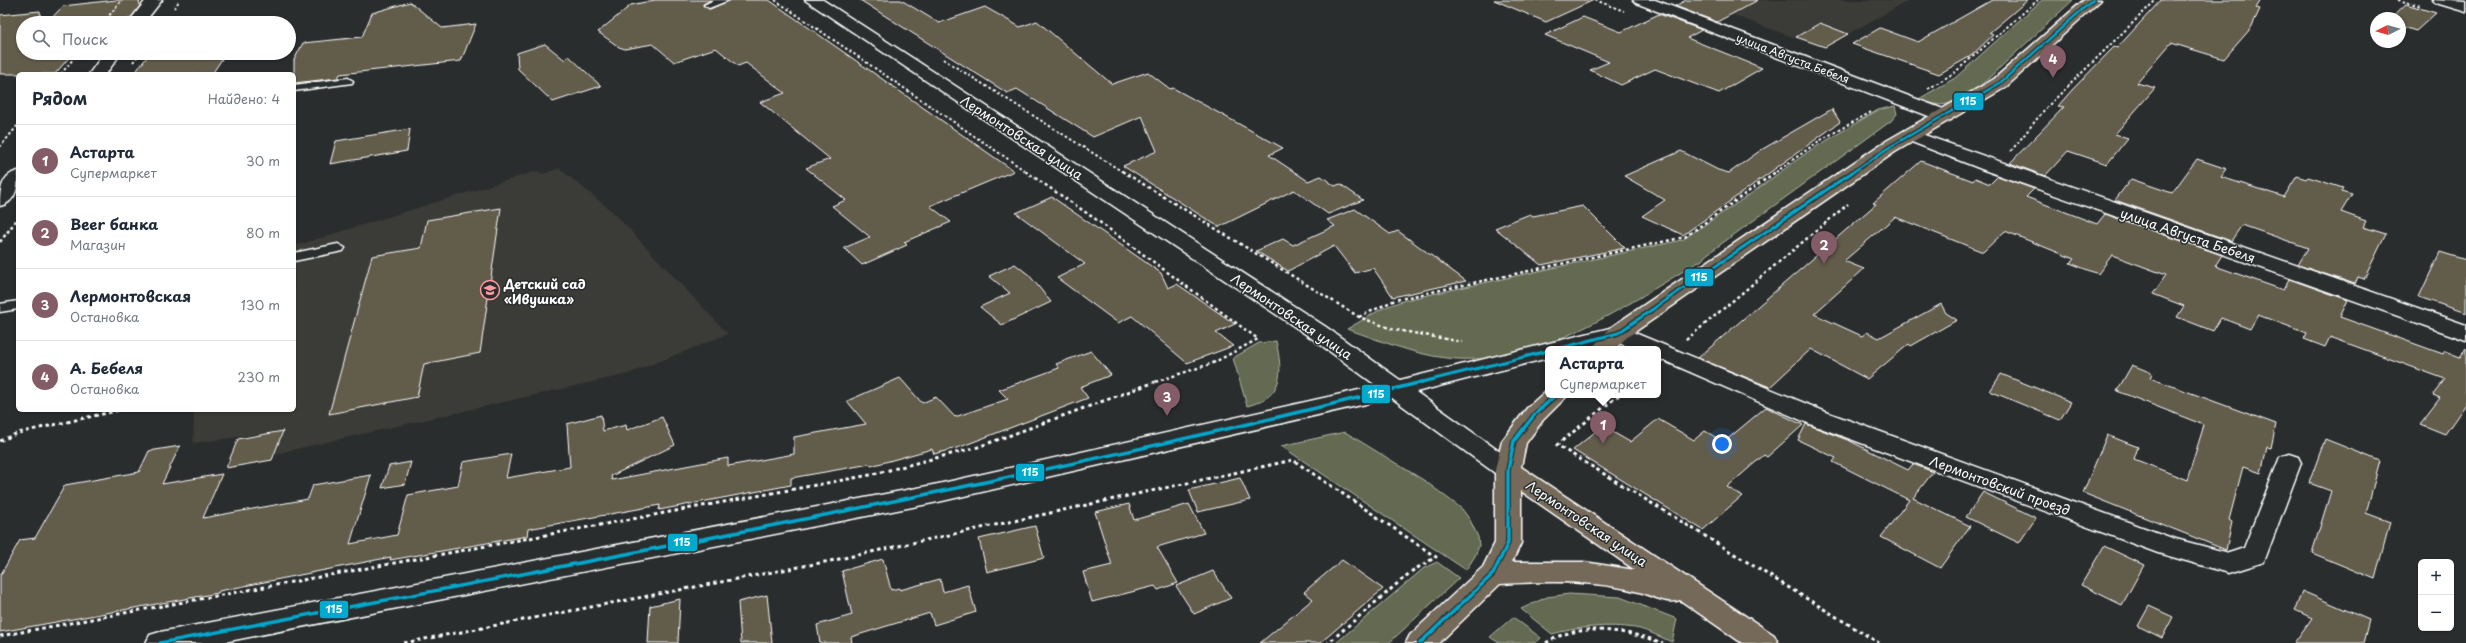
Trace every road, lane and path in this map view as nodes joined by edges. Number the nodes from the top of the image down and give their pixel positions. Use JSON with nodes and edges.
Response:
{"nodes":[{"id":1,"x":122,"y":0,"type":"edge"},
{"id":2,"x":154,"y":0,"type":"edge"},
{"id":3,"x":724,"y":0,"type":"edge"},
{"id":4,"x":776,"y":0,"type":"edge"},
{"id":5,"x":813,"y":0,"type":"edge"},
{"id":6,"x":1641,"y":0,"type":"edge"},
{"id":7,"x":2038,"y":0,"type":"edge"},
{"id":8,"x":2093,"y":0,"type":"edge"},
{"id":9,"x":2156,"y":0,"type":"edge"},
{"id":10,"x":2441,"y":0,"type":"edge"},
{"id":11,"x":709,"y":5,"type":"dead end"},
{"id":12,"x":2466,"y":7,"type":"edge"},
{"id":13,"x":109,"y":16,"type":"edge"},
{"id":14,"x":141,"y":16,"type":"edge"},
{"id":15,"x":941,"y":58,"type":"dead end"},
{"id":16,"x":72,"y":60,"type":"edge"},
{"id":17,"x":108,"y":60,"type":"edge"},
{"id":18,"x":62,"y":72,"type":"edge"},
{"id":19,"x":99,"y":72,"type":"edge"},
{"id":20,"x":348,"y":81,"type":"dead end"},
{"id":21,"x":296,"y":88,"type":"edge"},
{"id":22,"x":1906,"y":101,"type":"junction"},
{"id":23,"x":1945,"y":116,"type":"junction"},
{"id":24,"x":16,"y":128,"type":"edge"},
{"id":25,"x":1910,"y":135,"type":"junction"},
{"id":26,"x":0,"y":147,"type":"edge"},
{"id":27,"x":1996,"y":168,"type":"junction"},
{"id":28,"x":16,"y":180,"type":"edge"},
{"id":29,"x":1854,"y":198,"type":"dead end"},
{"id":30,"x":0,"y":200,"type":"edge"},
{"id":31,"x":16,"y":221,"type":"edge"},
{"id":32,"x":0,"y":242,"type":"edge"},
{"id":33,"x":338,"y":248,"type":"dead end"},
{"id":34,"x":296,"y":257,"type":"edge"},
{"id":35,"x":16,"y":305,"type":"edge"},
{"id":36,"x":0,"y":308,"type":"edge"},
{"id":37,"x":1359,"y":317,"type":"junction"},
{"id":38,"x":1618,"y":333,"type":"junction"},
{"id":39,"x":2466,"y":333,"type":"edge"},
{"id":40,"x":1462,"y":342,"type":"dead end"},
{"id":41,"x":1568,"y":346,"type":"edge"},
{"id":42,"x":1605,"y":346,"type":"edge"},
{"id":43,"x":1648,"y":346,"type":"edge"},
{"id":44,"x":1661,"y":350,"type":"edge"},
{"id":45,"x":1661,"y":351,"type":"edge"},
{"id":46,"x":1545,"y":352,"type":"edge"},
{"id":47,"x":1395,"y":388,"type":"junction"},
{"id":48,"x":1553,"y":398,"type":"edge"},
{"id":49,"x":1614,"y":398,"type":"edge"},
{"id":50,"x":111,"y":412,"type":"edge"},
{"id":51,"x":0,"y":441,"type":"edge"},
{"id":52,"x":2289,"y":463,"type":"dead end"},
{"id":53,"x":1508,"y":470,"type":"junction"},
{"id":54,"x":1493,"y":574,"type":"junction"},
{"id":55,"x":1708,"y":605,"type":"junction"},
{"id":56,"x":0,"y":636,"type":"edge"},
{"id":57,"x":160,"y":643,"type":"edge"},
{"id":58,"x":404,"y":643,"type":"edge"},
{"id":59,"x":1328,"y":643,"type":"edge"},
{"id":60,"x":1420,"y":643,"type":"edge"},
{"id":61,"x":1546,"y":643,"type":"edge"},
{"id":62,"x":1663,"y":643,"type":"edge"},
{"id":63,"x":1764,"y":643,"type":"edge"},
{"id":64,"x":1879,"y":643,"type":"edge"}],
"edges":[{"from":1,"to":13,"type":"path"},
{"from":2,"to":14,"type":"main road"},
{"from":3,"to":11,"type":"lane"},
{"from":4,"to":56,"type":"path"},
{"from":5,"to":47,"type":"main road","name":"Лермонтовская улица"},
{"from":6,"to":22,"type":"main road","name":"улица Августа Бебеля"},
{"from":7,"to":22,"type":"path"},
{"from":8,"to":23,"type":"main road"},
{"from":9,"to":27,"type":"path"},
{"from":10,"to":12,"type":"main road"},
{"from":15,"to":37,"type":"path"},
{"from":16,"to":18,"type":"path"},
{"from":17,"to":19,"type":"main road"},
{"from":20,"to":21,"type":"lane"},
{"from":22,"to":23,"type":"main road","name":"улица Августа Бебеля"},
{"from":22,"to":37,"type":"path"},
{"from":23,"to":25,"type":"main road"},
{"from":24,"to":26,"type":"path"},
{"from":25,"to":27,"type":"main road","name":"улица Августа Бебеля"},
{"from":25,"to":38,"type":"main road"},
{"from":27,"to":39,"type":"main road","name":"улица Августа Бебеля"},
{"from":28,"to":30,"type":"main road"},
{"from":29,"to":44,"type":"path"},
{"from":31,"to":32,"type":"path"},
{"from":33,"to":34,"type":"lane"},
{"from":35,"to":36,"type":"lane"},
{"from":37,"to":40,"type":"path"},
{"from":38,"to":41,"type":"main road"},
{"from":38,"to":42,"type":"main road"},
{"from":38,"to":43,"type":"main road","name":"Лермонтовский проезд"},
{"from":45,"to":52,"type":"main road","name":"Лермонтовский проезд"},
{"from":46,"to":47,"type":"main road"},
{"from":47,"to":53,"type":"main road","name":"Лермонтовская улица"},
{"from":47,"to":57,"type":"main road"},
{"from":48,"to":53,"type":"main road"},
{"from":49,"to":64,"type":"path"},
{"from":50,"to":51,"type":"path"},
{"from":53,"to":54,"type":"main road"},
{"from":53,"to":55,"type":"main road","name":"Лермонтовская улица"},
{"from":54,"to":55,"type":"main road"},
{"from":54,"to":60,"type":"main road"},
{"from":55,"to":63,"type":"main road","name":"Лермонтовская улица"},
{"from":58,"to":59,"type":"path"},
{"from":61,"to":62,"type":"path"}]}
